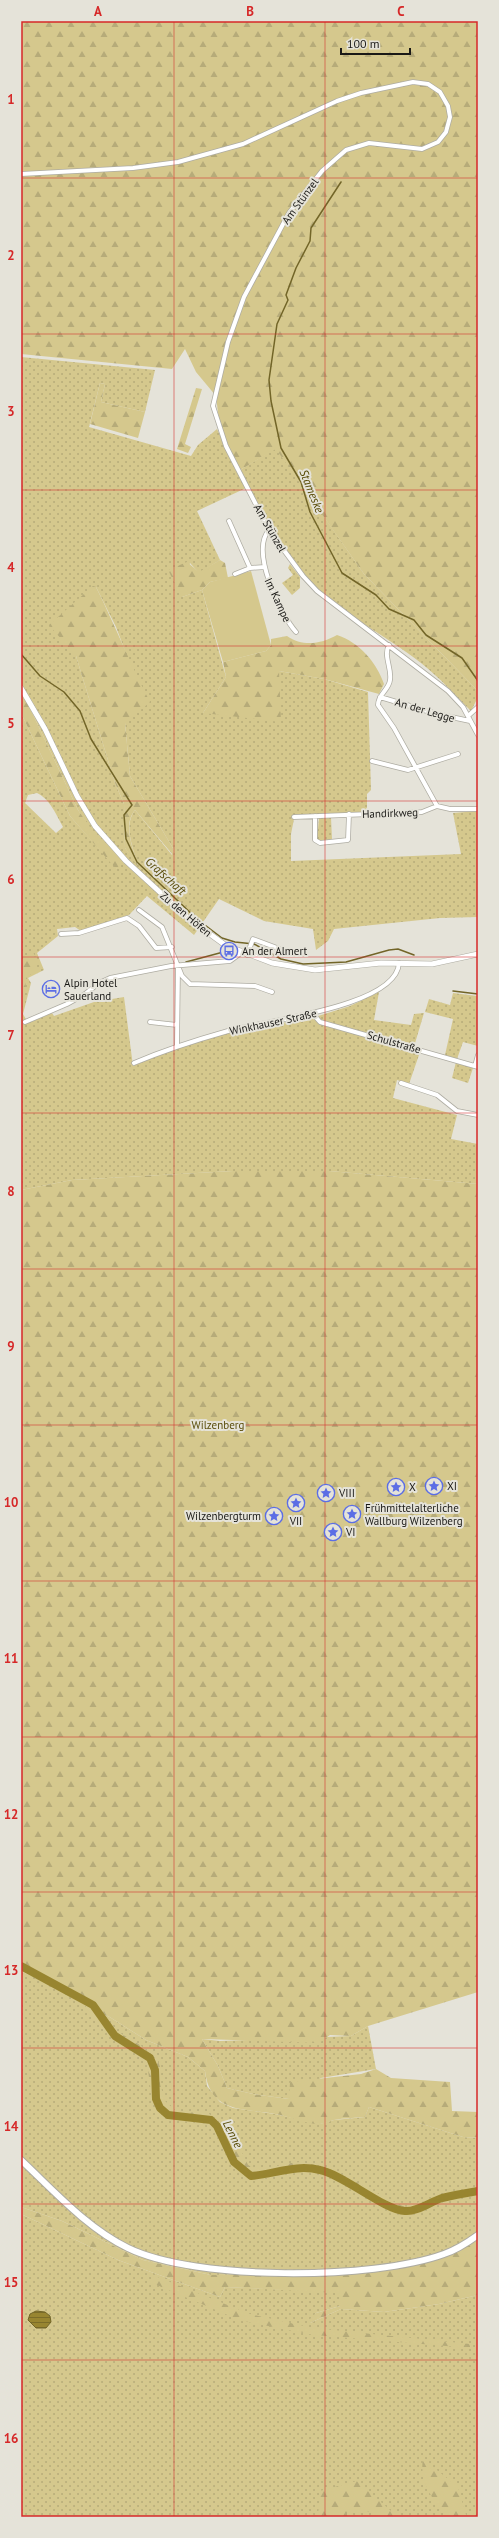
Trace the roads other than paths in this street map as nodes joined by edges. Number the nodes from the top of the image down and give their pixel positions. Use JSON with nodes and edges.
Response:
{"nodes":[{"id":1,"x":21,"y":174,"type":"edge"},
{"id":2,"x":229,"y":521,"type":"dead end"},
{"id":3,"x":269,"y":530,"type":"junction"},
{"id":4,"x":265,"y":567,"type":"junction"},
{"id":5,"x":250,"y":568,"type":"junction"},
{"id":6,"x":235,"y":574,"type":"dead end"},
{"id":7,"x":296,"y":632,"type":"dead end"},
{"id":8,"x":389,"y":645,"type":"junction"},
{"id":9,"x":21,"y":688,"type":"edge"},
{"id":10,"x":380,"y":697,"type":"junction"},
{"id":11,"x":478,"y":707,"type":"edge"},
{"id":12,"x":468,"y":716,"type":"junction"},
{"id":13,"x":470,"y":721,"type":"junction"},
{"id":14,"x":478,"y":735,"type":"edge"},
{"id":15,"x":458,"y":754,"type":"dead end"},
{"id":16,"x":372,"y":762,"type":"dead end"},
{"id":17,"x":417,"y":769,"type":"junction"},
{"id":18,"x":437,"y":806,"type":"junction"},
{"id":19,"x":478,"y":809,"type":"edge"},
{"id":20,"x":349,"y":814,"type":"junction"},
{"id":21,"x":315,"y":816,"type":"junction"},
{"id":22,"x":294,"y":817,"type":"dead end"},
{"id":23,"x":139,"y":910,"type":"dead end"},
{"id":24,"x":61,"y":934,"type":"dead end"},
{"id":25,"x":172,"y":947,"type":"junction"},
{"id":26,"x":288,"y":952,"type":"dead end"},
{"id":27,"x":241,"y":953,"type":"junction"},
{"id":28,"x":478,"y":954,"type":"edge"},
{"id":29,"x":248,"y":955,"type":"junction"},
{"id":30,"x":399,"y":963,"type":"junction"},
{"id":31,"x":178,"y":965,"type":"junction"},
{"id":32,"x":272,"y":992,"type":"dead end"},
{"id":33,"x":313,"y":1014,"type":"junction"},
{"id":34,"x":25,"y":1022,"type":"dead end"},
{"id":35,"x":150,"y":1022,"type":"dead end"},
{"id":36,"x":177,"y":1025,"type":"junction"},
{"id":37,"x":177,"y":1046,"type":"junction"},
{"id":38,"x":478,"y":1055,"type":"edge"},
{"id":39,"x":134,"y":1063,"type":"dead end"},
{"id":40,"x":476,"y":1067,"type":"edge"},
{"id":41,"x":401,"y":1084,"type":"dead end"},
{"id":42,"x":478,"y":1116,"type":"edge"},
{"id":43,"x":21,"y":2160,"type":"edge"},
{"id":44,"x":478,"y":2235,"type":"edge"}],
"edges":[{"from":1,"to":3,"type":"street","name":"Am Stünzel"},
{"from":2,"to":5,"type":"street"},
{"from":3,"to":4,"type":"street","name":"Im Kampe"},
{"from":3,"to":8,"type":"street","name":"Am Stünzel"},
{"from":4,"to":5,"type":"street","name":"Im Kampe"},
{"from":4,"to":7,"type":"street","name":"Im Kampe"},
{"from":5,"to":6,"type":"street","name":"Im Kampe"},
{"from":8,"to":10,"type":"street"},
{"from":8,"to":12,"type":"street","name":"Am Stünzel"},
{"from":9,"to":27,"type":"street","name":"Zu den Höfen"},
{"from":10,"to":13,"type":"street","name":"An der Legge"},
{"from":10,"to":17,"type":"street"},
{"from":11,"to":12,"type":"street"},
{"from":12,"to":13,"type":"street","name":"Am Stünzel"},
{"from":13,"to":14,"type":"street","name":"Am Stünzel"},
{"from":15,"to":17,"type":"street"},
{"from":16,"to":17,"type":"street"},
{"from":17,"to":18,"type":"street"},
{"from":18,"to":19,"type":"street","name":"Handirkweg"},
{"from":18,"to":20,"type":"street","name":"Handirkweg"},
{"from":20,"to":21,"type":"street","name":"Handirkweg"},
{"from":20,"to":21,"type":"street","name":"Handirkweg"},
{"from":21,"to":22,"type":"street","name":"Handirkweg"},
{"from":23,"to":25,"type":"street"},
{"from":24,"to":25,"type":"street"},
{"from":25,"to":31,"type":"street"},
{"from":26,"to":29,"type":"street"},
{"from":27,"to":29,"type":"street","name":"Zu den Höfen"},
{"from":27,"to":31,"type":"street"},
{"from":28,"to":30,"type":"street","name":"Zu den Höfen"},
{"from":29,"to":30,"type":"street","name":"Zu den Höfen"},
{"from":30,"to":33,"type":"street","name":"Winkhauser Straße"},
{"from":31,"to":32,"type":"street"},
{"from":31,"to":34,"type":"street"},
{"from":31,"to":36,"type":"street"},
{"from":33,"to":37,"type":"street","name":"Winkhauser Straße"},
{"from":33,"to":40,"type":"street","name":"Schulstraße"},
{"from":35,"to":36,"type":"street"},
{"from":36,"to":37,"type":"street"},
{"from":37,"to":39,"type":"street","name":"Winkhauser Straße"},
{"from":38,"to":40,"type":"street"},
{"from":41,"to":42,"type":"street"},
{"from":43,"to":44,"type":"main road"}]}
